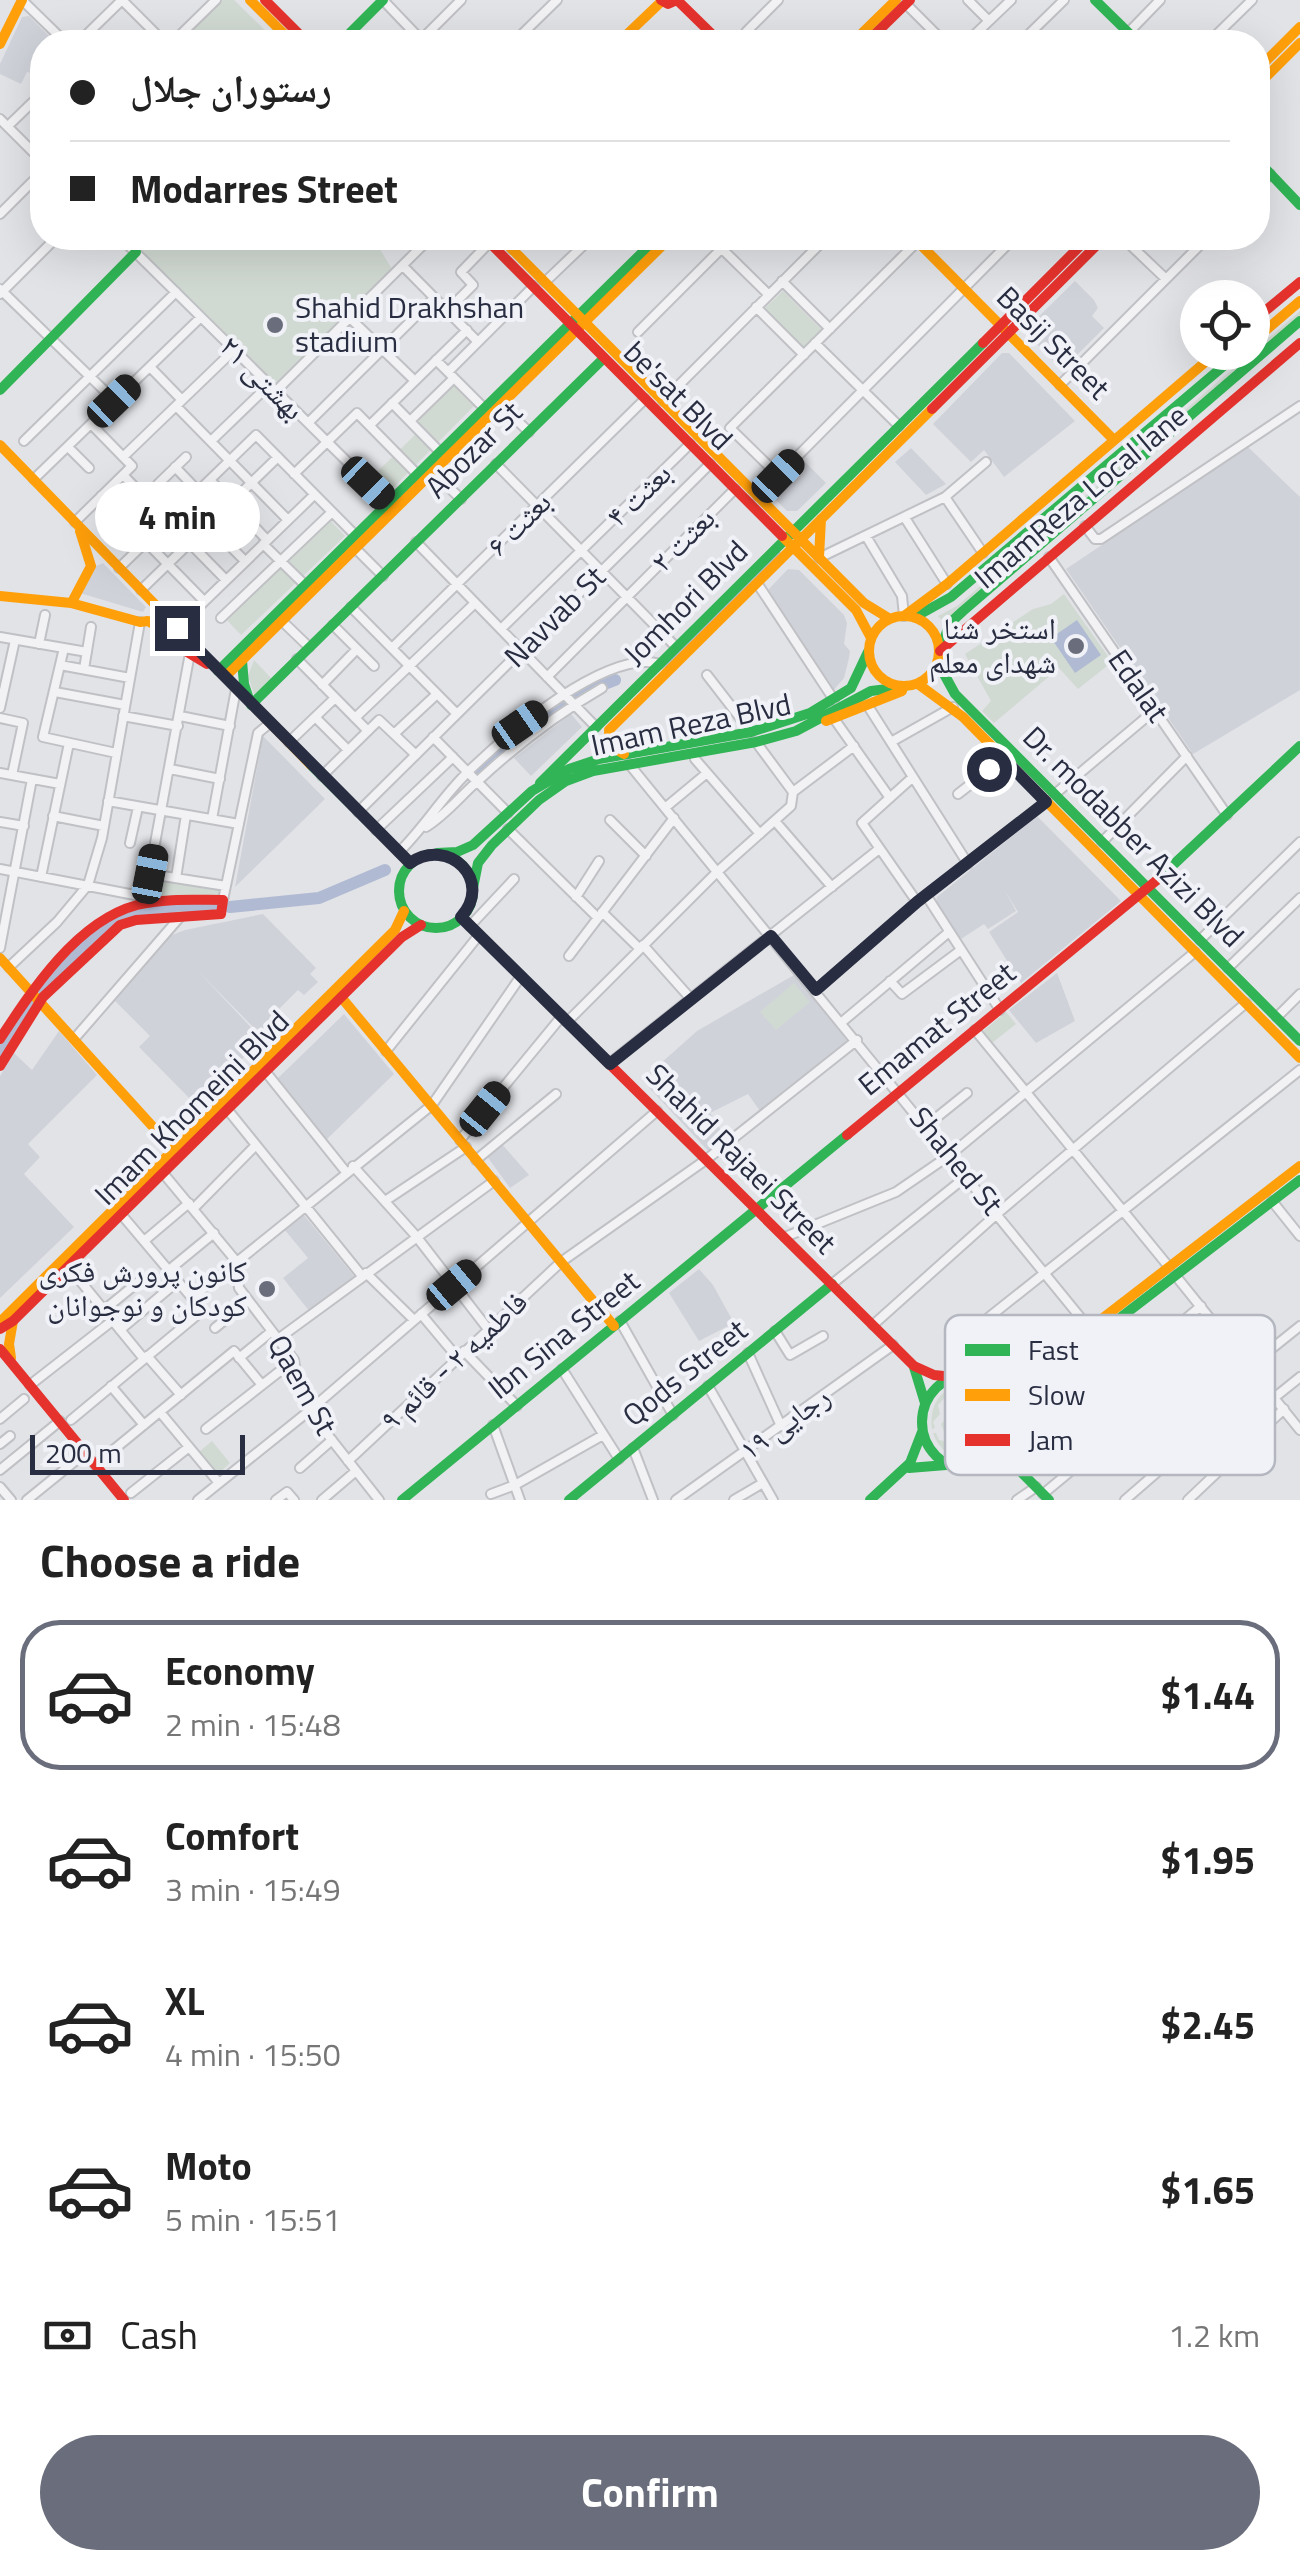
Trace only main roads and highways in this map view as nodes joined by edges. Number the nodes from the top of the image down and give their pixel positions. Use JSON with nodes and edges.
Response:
{"nodes":[{"id":1,"x":250,"y":0,"type":"edge"},
{"id":2,"x":383,"y":0,"type":"edge"},
{"id":3,"x":661,"y":0,"type":"edge"},
{"id":4,"x":677,"y":0,"type":"edge"},
{"id":5,"x":1096,"y":0,"type":"edge"},
{"id":6,"x":904,"y":1,"type":"edge"},
{"id":7,"x":27,"y":2,"type":"edge"},
{"id":8,"x":273,"y":2,"type":"edge"},
{"id":9,"x":1300,"y":27,"type":"edge"},
{"id":10,"x":280,"y":30,"type":"edge"},
{"id":11,"x":298,"y":30,"type":"edge"},
{"id":12,"x":353,"y":30,"type":"edge"},
{"id":13,"x":631,"y":30,"type":"edge"},
{"id":14,"x":708,"y":30,"type":"edge"},
{"id":15,"x":868,"y":30,"type":"edge"},
{"id":16,"x":879,"y":30,"type":"edge"},
{"id":17,"x":1125,"y":30,"type":"edge"},
{"id":18,"x":1300,"y":43,"type":"edge"},
{"id":19,"x":0,"y":44,"type":"edge"},
{"id":20,"x":1270,"y":57,"type":"edge"},
{"id":21,"x":1270,"y":73,"type":"edge"},
{"id":22,"x":1270,"y":174,"type":"edge"},
{"id":23,"x":1300,"y":204,"type":"edge"},
{"id":24,"x":504,"y":250,"type":"edge"},
{"id":25,"x":514,"y":250,"type":"edge"},
{"id":26,"x":646,"y":250,"type":"edge"},
{"id":27,"x":657,"y":250,"type":"edge"},
{"id":28,"x":928,"y":250,"type":"edge"},
{"id":29,"x":1077,"y":250,"type":"edge"},
{"id":30,"x":1091,"y":250,"type":"edge"},
{"id":31,"x":136,"y":252,"type":"road end"},
{"id":32,"x":1300,"y":282,"type":"edge"},
{"id":33,"x":540,"y":284,"type":"junction"},
{"id":34,"x":1300,"y":302,"type":"edge"},
{"id":35,"x":1270,"y":307,"type":"edge"},
{"id":36,"x":1300,"y":321,"type":"edge"},
{"id":37,"x":578,"y":322,"type":"junction"},
{"id":38,"x":1270,"y":327,"type":"edge"},
{"id":39,"x":1005,"y":329,"type":"junction"},
{"id":40,"x":1300,"y":343,"type":"edge"},
{"id":41,"x":604,"y":358,"type":"junction"},
{"id":42,"x":1196,"y":370,"type":"edge"},
{"id":43,"x":1219,"y":370,"type":"edge"},
{"id":44,"x":0,"y":390,"type":"edge"},
{"id":45,"x":1114,"y":440,"type":"junction"},
{"id":46,"x":0,"y":445,"type":"edge"},
{"id":47,"x":821,"y":519,"type":"junction"},
{"id":48,"x":75,"y":522,"type":"junction"},
{"id":49,"x":793,"y":539,"type":"junction"},
{"id":50,"x":819,"y":558,"type":"junction"},
{"id":51,"x":116,"y":564,"type":"junction"},
{"id":52,"x":91,"y":566,"type":"junction"},
{"id":53,"x":0,"y":596,"type":"edge"},
{"id":54,"x":72,"y":602,"type":"junction"},
{"id":55,"x":910,"y":617,"type":"junction"},
{"id":56,"x":890,"y":618,"type":"junction"},
{"id":57,"x":140,"y":622,"type":"junction"},
{"id":58,"x":871,"y":638,"type":"junction"},
{"id":59,"x":248,"y":648,"type":"junction"},
{"id":60,"x":868,"y":652,"type":"junction"},
{"id":61,"x":204,"y":656,"type":"junction"},
{"id":62,"x":939,"y":657,"type":"junction"},
{"id":63,"x":242,"y":661,"type":"junction"},
{"id":64,"x":664,"y":668,"type":"junction"},
{"id":65,"x":222,"y":674,"type":"junction"},
{"id":66,"x":912,"y":686,"type":"junction"},
{"id":67,"x":251,"y":704,"type":"junction"},
{"id":68,"x":817,"y":722,"type":"junction"},
{"id":69,"x":753,"y":737,"type":"junction"},
{"id":70,"x":1300,"y":746,"type":"edge"},
{"id":71,"x":627,"y":760,"type":"junction"},
{"id":72,"x":532,"y":791,"type":"junction"},
{"id":73,"x":1051,"y":798,"type":"junction"},
{"id":74,"x":438,"y":853,"type":"junction"},
{"id":75,"x":410,"y":863,"type":"junction"},
{"id":76,"x":473,"y":888,"type":"junction"},
{"id":77,"x":1147,"y":892,"type":"junction"},
{"id":78,"x":404,"y":911,"type":"junction"},
{"id":79,"x":421,"y":925,"type":"junction"},
{"id":80,"x":470,"y":926,"type":"junction"},
{"id":81,"x":4,"y":962,"type":"edge"},
{"id":82,"x":32,"y":990,"type":"junction"},
{"id":83,"x":341,"y":997,"type":"junction"},
{"id":84,"x":40,"y":1000,"type":"junction"},
{"id":85,"x":1272,"y":1022,"type":"junction"},
{"id":86,"x":0,"y":1038,"type":"edge"},
{"id":87,"x":1300,"y":1041,"type":"edge"},
{"id":88,"x":1300,"y":1058,"type":"edge"},
{"id":89,"x":0,"y":1066,"type":"edge"},
{"id":90,"x":173,"y":1149,"type":"junction"},
{"id":91,"x":1300,"y":1166,"type":"edge"},
{"id":92,"x":1300,"y":1180,"type":"edge"},
{"id":93,"x":757,"y":1209,"type":"junction"},
{"id":94,"x":1172,"y":1271,"type":"junction"},
{"id":95,"x":832,"y":1284,"type":"junction"},
{"id":96,"x":40,"y":1288,"type":"junction"},
{"id":97,"x":1108,"y":1315,"type":"edge"},
{"id":98,"x":1118,"y":1315,"type":"edge"},
{"id":99,"x":4,"y":1320,"type":"edge"},
{"id":100,"x":617,"y":1324,"type":"junction"},
{"id":101,"x":0,"y":1349,"type":"edge"},
{"id":102,"x":0,"y":1358,"type":"edge"},
{"id":103,"x":12,"y":1364,"type":"junction"},
{"id":104,"x":914,"y":1366,"type":"junction"},
{"id":105,"x":945,"y":1376,"type":"edge"},
{"id":106,"x":945,"y":1381,"type":"edge"},
{"id":107,"x":925,"y":1404,"type":"junction"},
{"id":108,"x":922,"y":1429,"type":"junction"},
{"id":109,"x":945,"y":1462,"type":"edge"},
{"id":110,"x":945,"y":1465,"type":"edge"},
{"id":111,"x":908,"y":1469,"type":"junction"},
{"id":112,"x":1023,"y":1475,"type":"edge"},
{"id":113,"x":584,"y":1494,"type":"edge"},
{"id":114,"x":1042,"y":1494,"type":"edge"},
{"id":115,"x":127,"y":1496,"type":"edge"},
{"id":116,"x":402,"y":1500,"type":"edge"},
{"id":117,"x":569,"y":1500,"type":"edge"},
{"id":118,"x":870,"y":1500,"type":"edge"}],
"edges":[{"from":1,"to":10,"type":"main road"},
{"from":2,"to":12,"type":"main road"},
{"from":3,"to":4,"type":"main road"},
{"from":3,"to":13,"type":"main road"},
{"from":4,"to":14,"type":"main road"},
{"from":5,"to":17,"type":"main road"},
{"from":6,"to":15,"type":"main road"},
{"from":6,"to":16,"type":"main road"},
{"from":7,"to":19,"type":"main road"},
{"from":8,"to":11,"type":"main road"},
{"from":9,"to":20,"type":"main road"},
{"from":18,"to":21,"type":"main road"},
{"from":22,"to":23,"type":"main road"},
{"from":24,"to":33,"type":"main road","name":"be'sat Blvd"},
{"from":25,"to":33,"type":"main road","name":"be'sat Blvd"},
{"from":26,"to":37,"type":"main road"},
{"from":27,"to":37,"type":"main road"},
{"from":28,"to":39,"type":"main road","name":"Basij Street"},
{"from":29,"to":39,"type":"main road","name":"Jomhori Blvd"},
{"from":30,"to":39,"type":"main road","name":"Jomhori Blvd"},
{"from":31,"to":44,"type":"main road"},
{"from":32,"to":35,"type":"main road"},
{"from":33,"to":37,"type":"main road","name":"be'sat Blvd"},
{"from":34,"to":38,"type":"main road"},
{"from":36,"to":62,"type":"main road"},
{"from":37,"to":41,"type":"main road","name":"be'sat Blvd"},
{"from":37,"to":49,"type":"main road","name":"be'sat Blvd"},
{"from":37,"to":59,"type":"main road"},
{"from":37,"to":59,"type":"main road"},
{"from":39,"to":45,"type":"main road","name":"Basij Street"},
{"from":39,"to":47,"type":"main road","name":"Jomhori Blvd"},
{"from":39,"to":49,"type":"main road","name":"Jomhori Blvd"},
{"from":40,"to":62,"type":"main road","name":"ImamReza Local lane"},
{"from":41,"to":49,"type":"main road","name":"be'sat Blvd"},
{"from":41,"to":67,"type":"main road","name":"Abozar St"},
{"from":42,"to":45,"type":"main road","name":"ImamReza Local lane"},
{"from":43,"to":55,"type":"main road"},
{"from":45,"to":55,"type":"main road","name":"ImamReza Local lane"},
{"from":46,"to":48,"type":"main road"},
{"from":47,"to":49,"type":"main road","name":"Jomhori Blvd"},
{"from":47,"to":50,"type":"main road"},
{"from":48,"to":51,"type":"main road"},
{"from":48,"to":52,"type":"main road"},
{"from":49,"to":50,"type":"main road","name":"be'sat Blvd"},
{"from":49,"to":58,"type":"main road","name":"be'sat Blvd"},
{"from":49,"to":64,"type":"main road","name":"Jomhori Blvd"},
{"from":49,"to":64,"type":"main road","name":"Jomhori Blvd"},
{"from":50,"to":56,"type":"main road","name":"be'sat Blvd"},
{"from":51,"to":52,"type":"main road"},
{"from":51,"to":61,"type":"main road"},
{"from":52,"to":54,"type":"main road"},
{"from":53,"to":54,"type":"main road"},
{"from":54,"to":57,"type":"main road"},
{"from":55,"to":56,"type":"main road"},
{"from":55,"to":62,"type":"main road"},
{"from":56,"to":58,"type":"main road"},
{"from":57,"to":61,"type":"main road"},
{"from":57,"to":65,"type":"main road"},
{"from":58,"to":60,"type":"main road"},
{"from":59,"to":63,"type":"main road"},
{"from":59,"to":65,"type":"main road"},
{"from":60,"to":66,"type":"main road"},
{"from":60,"to":69,"type":"main road","name":"Imam Reza Blvd"},
{"from":61,"to":65,"type":"main road"},
{"from":62,"to":66,"type":"main road"},
{"from":62,"to":73,"type":"main road","name":"Dr. modabber Azizi Blvd"},
{"from":63,"to":65,"type":"main road"},
{"from":63,"to":67,"type":"main road"},
{"from":64,"to":71,"type":"main road","name":"Jomhori Blvd"},
{"from":64,"to":72,"type":"main road","name":"Jomhori Blvd"},
{"from":65,"to":67,"type":"main road"},
{"from":66,"to":68,"type":"main road"},
{"from":66,"to":68,"type":"main road","name":"Imam Reza Blvd"},
{"from":66,"to":73,"type":"main road","name":"Dr. modabber Azizi Blvd"},
{"from":67,"to":75,"type":"main road"},
{"from":68,"to":69,"type":"main road","name":"Imam Reza Blvd"},
{"from":69,"to":71,"type":"main road","name":"Imam Reza Blvd"},
{"from":70,"to":77,"type":"main road","name":"Emamat Street"},
{"from":71,"to":72,"type":"main road","name":"Imam Reza Blvd"},
{"from":71,"to":76,"type":"main road","name":"Imam Reza Blvd"},
{"from":72,"to":74,"type":"main road","name":"Imam Reza Blvd"},
{"from":73,"to":77,"type":"main road","name":"Dr. modabber Azizi Blvd"},
{"from":73,"to":77,"type":"main road","name":"Dr. modabber Azizi Blvd"},
{"from":74,"to":75,"type":"main road"},
{"from":74,"to":76,"type":"main road"},
{"from":75,"to":78,"type":"main road"},
{"from":76,"to":80,"type":"main road"},
{"from":77,"to":85,"type":"main road","name":"Dr. modabber Azizi Blvd"},
{"from":77,"to":85,"type":"main road","name":"Dr. modabber Azizi Blvd"},
{"from":77,"to":93,"type":"main road","name":"Emamat Street"},
{"from":78,"to":79,"type":"main road"},
{"from":78,"to":90,"type":"main road","name":"Imam Khomeini Blvd"},
{"from":79,"to":80,"type":"main road"},
{"from":79,"to":83,"type":"main road","name":"Imam Khomeini Blvd"},
{"from":80,"to":93,"type":"main road","name":"Shahid Rajaei Street"},
{"from":81,"to":82,"type":"main road"},
{"from":82,"to":84,"type":"main road"},
{"from":82,"to":84,"type":"main road"},
{"from":82,"to":86,"type":"main road"},
{"from":83,"to":96,"type":"main road","name":"Imam Khomeini Blvd"},
{"from":83,"to":100,"type":"main road"},
{"from":84,"to":89,"type":"main road"},
{"from":84,"to":90,"type":"main road"},
{"from":85,"to":87,"type":"main road","name":"Dr. modabber Azizi Blvd"},
{"from":85,"to":88,"type":"main road","name":"Dr. modabber Azizi Blvd"},
{"from":90,"to":96,"type":"main road","name":"Imam Khomeini Blvd"},
{"from":91,"to":94,"type":"main road"},
{"from":92,"to":94,"type":"main road"},
{"from":93,"to":95,"type":"main road","name":"Shahid Rajaei Street"},
{"from":93,"to":100,"type":"main road","name":"Ibn Sina Street"},
{"from":94,"to":97,"type":"main road"},
{"from":94,"to":98,"type":"main road"},
{"from":95,"to":104,"type":"main road","name":"Shahid Rajaei Street"},
{"from":95,"to":113,"type":"main road","name":"Qods Street"},
{"from":96,"to":99,"type":"main road","name":"Imam Khomeini Blvd"},
{"from":99,"to":103,"type":"main road"},
{"from":100,"to":116,"type":"main road","name":"Ibn Sina Street"},
{"from":101,"to":103,"type":"main road"},
{"from":102,"to":103,"type":"main road"},
{"from":103,"to":115,"type":"main road"},
{"from":104,"to":105,"type":"main road","name":"Shahid Rajaei Street"},
{"from":104,"to":107,"type":"main road"},
{"from":106,"to":107,"type":"main road"},
{"from":107,"to":108,"type":"main road"},
{"from":108,"to":109,"type":"main road"},
{"from":108,"to":111,"type":"main road"},
{"from":110,"to":111,"type":"main road"},
{"from":111,"to":118,"type":"main road"},
{"from":112,"to":114,"type":"main road"},
{"from":113,"to":117,"type":"main road","name":"Qods Street"}]}
